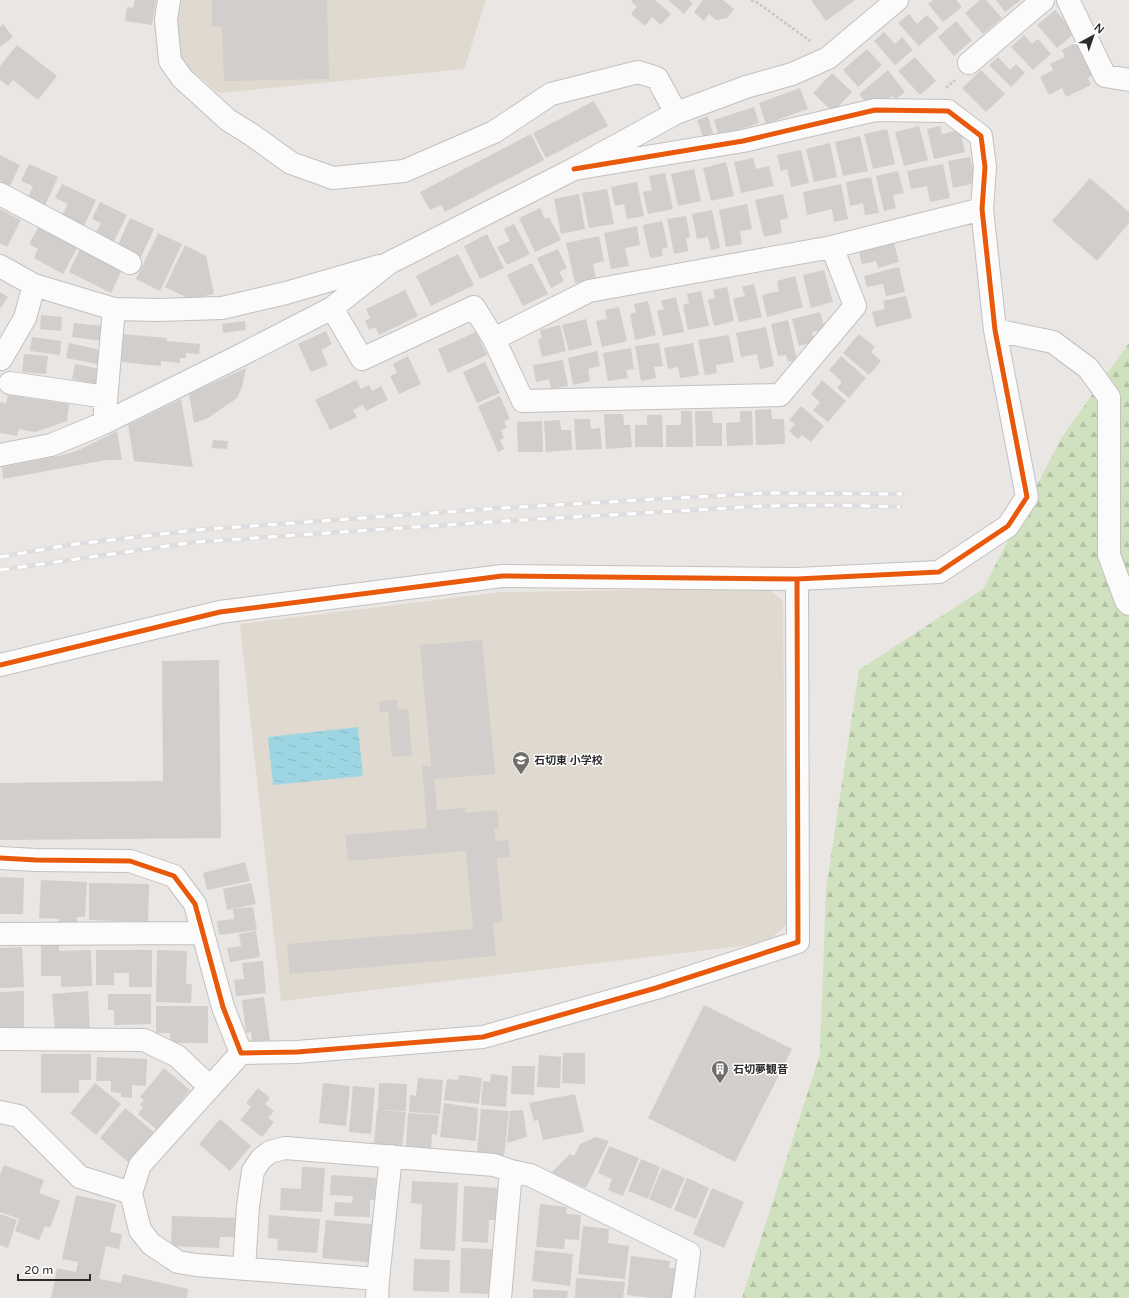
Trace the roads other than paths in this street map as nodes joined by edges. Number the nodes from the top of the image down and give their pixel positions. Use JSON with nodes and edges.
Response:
{"nodes":[{"id":1,"x":169,"y":0,"type":"edge"},
{"id":2,"x":896,"y":0,"type":"edge"},
{"id":3,"x":1043,"y":0,"type":"edge"},
{"id":4,"x":1068,"y":0,"type":"edge"},
{"id":5,"x":969,"y":63,"type":"dead end"},
{"id":6,"x":1129,"y":80,"type":"edge"},
{"id":7,"x":676,"y":113,"type":"junction"},
{"id":8,"x":574,"y":168,"type":"junction"},
{"id":9,"x":0,"y":194,"type":"edge"},
{"id":10,"x":982,"y":209,"type":"junction"},
{"id":11,"x":832,"y":248,"type":"junction"},
{"id":12,"x":130,"y":263,"type":"dead end"},
{"id":13,"x":389,"y":263,"type":"junction"},
{"id":14,"x":0,"y":266,"type":"edge"},
{"id":15,"x":34,"y":285,"type":"junction"},
{"id":16,"x":332,"y":308,"type":"junction"},
{"id":17,"x":114,"y":309,"type":"junction"},
{"id":18,"x":995,"y":330,"type":"junction"},
{"id":19,"x":494,"y":338,"type":"junction"},
{"id":20,"x":1,"y":359,"type":"edge"},
{"id":21,"x":10,"y":383,"type":"dead end"},
{"id":22,"x":106,"y":397,"type":"junction"},
{"id":23,"x":104,"y":423,"type":"junction"},
{"id":24,"x":0,"y":455,"type":"edge"},
{"id":25,"x":797,"y":579,"type":"junction"},
{"id":26,"x":1129,"y":604,"type":"edge"},
{"id":27,"x":0,"y":665,"type":"edge"},
{"id":28,"x":0,"y":858,"type":"edge"},
{"id":29,"x":202,"y":933,"type":"junction"},
{"id":30,"x":0,"y":934,"type":"edge"},
{"id":31,"x":0,"y":1038,"type":"edge"},
{"id":32,"x":241,"y":1053,"type":"junction"},
{"id":33,"x":210,"y":1087,"type":"junction"},
{"id":34,"x":0,"y":1112,"type":"edge"},
{"id":35,"x":390,"y":1156,"type":"junction"},
{"id":36,"x":511,"y":1171,"type":"junction"},
{"id":37,"x":130,"y":1193,"type":"junction"},
{"id":38,"x":244,"y":1269,"type":"junction"},
{"id":39,"x":377,"y":1289,"type":"edge"},
{"id":40,"x":500,"y":1298,"type":"edge"},
{"id":41,"x":683,"y":1298,"type":"edge"}],
"edges":[{"from":1,"to":7,"type":"street"},
{"from":2,"to":7,"type":"street"},
{"from":3,"to":5,"type":"street"},
{"from":4,"to":6,"type":"street"},
{"from":7,"to":8,"type":"street"},
{"from":8,"to":10,"type":"street"},
{"from":8,"to":13,"type":"street"},
{"from":9,"to":12,"type":"street"},
{"from":10,"to":11,"type":"street"},
{"from":10,"to":18,"type":"street"},
{"from":11,"to":19,"type":"street"},
{"from":11,"to":19,"type":"street"},
{"from":13,"to":16,"type":"street"},
{"from":13,"to":17,"type":"street"},
{"from":14,"to":15,"type":"street"},
{"from":15,"to":17,"type":"street"},
{"from":15,"to":20,"type":"street"},
{"from":16,"to":19,"type":"street"},
{"from":16,"to":23,"type":"street"},
{"from":17,"to":22,"type":"street"},
{"from":18,"to":25,"type":"street"},
{"from":18,"to":26,"type":"street"},
{"from":21,"to":22,"type":"street"},
{"from":22,"to":23,"type":"street"},
{"from":23,"to":24,"type":"street"},
{"from":25,"to":27,"type":"street"},
{"from":25,"to":32,"type":"street"},
{"from":28,"to":29,"type":"street"},
{"from":29,"to":30,"type":"street"},
{"from":29,"to":32,"type":"street"},
{"from":31,"to":33,"type":"street"},
{"from":32,"to":33,"type":"street"},
{"from":33,"to":37,"type":"street"},
{"from":34,"to":37,"type":"street"},
{"from":35,"to":36,"type":"street"},
{"from":35,"to":38,"type":"street"},
{"from":35,"to":39,"type":"street"},
{"from":36,"to":40,"type":"street"},
{"from":36,"to":41,"type":"street"},
{"from":37,"to":38,"type":"street"},
{"from":38,"to":39,"type":"street"}]}
